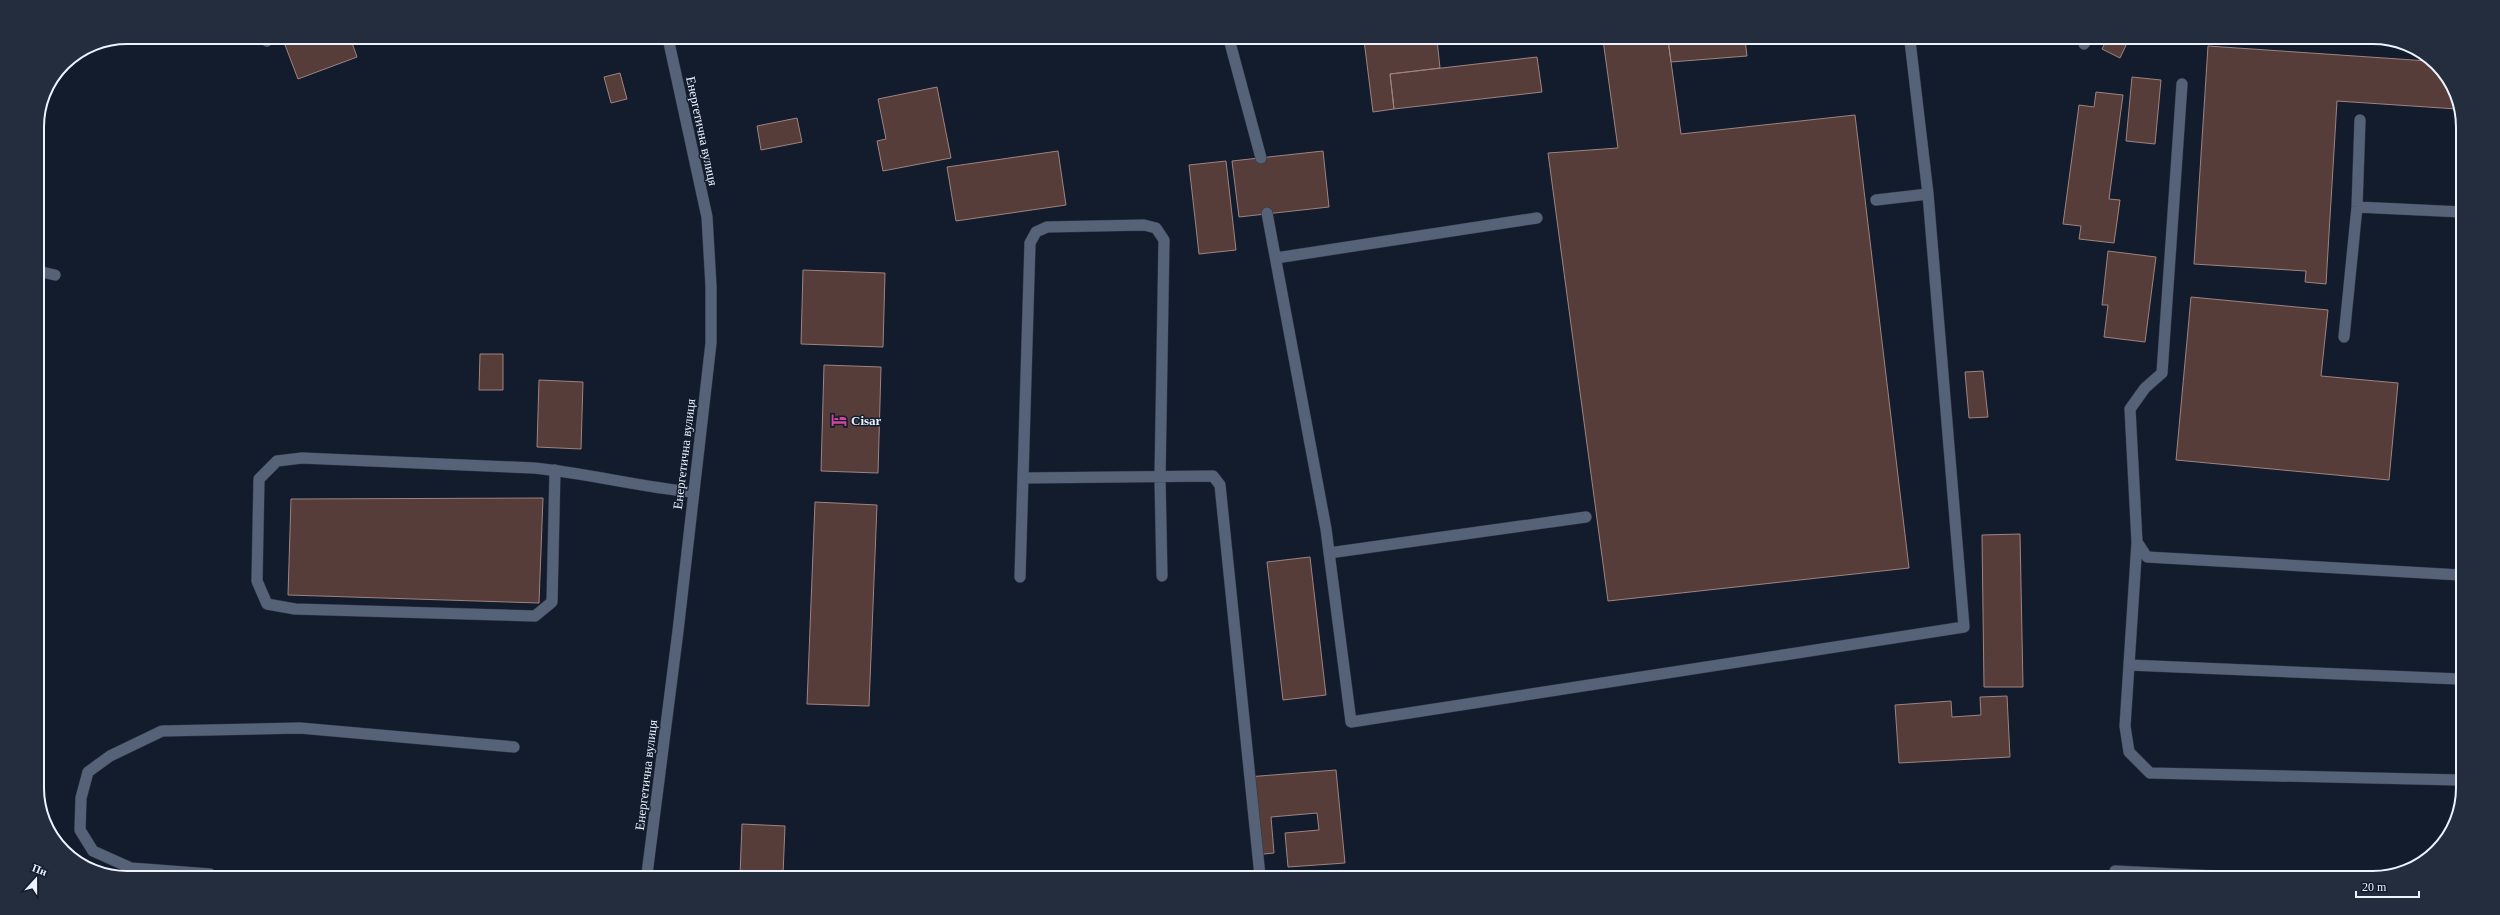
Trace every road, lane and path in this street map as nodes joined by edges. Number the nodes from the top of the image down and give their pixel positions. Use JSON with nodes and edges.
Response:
{"nodes":[{"id":1,"x":669,"y":44,"type":"edge"},
{"id":2,"x":1230,"y":44,"type":"edge"},
{"id":3,"x":1910,"y":44,"type":"edge"},
{"id":4,"x":2182,"y":84,"type":"dead end"},
{"id":5,"x":2360,"y":120,"type":"dead end"},
{"id":6,"x":1261,"y":158,"type":"dead end"},
{"id":7,"x":1928,"y":194,"type":"junction"},
{"id":8,"x":1876,"y":200,"type":"dead end"},
{"id":9,"x":2357,"y":207,"type":"junction"},
{"id":10,"x":2456,"y":212,"type":"edge"},
{"id":11,"x":1267,"y":213,"type":"dead end"},
{"id":12,"x":1537,"y":218,"type":"dead end"},
{"id":13,"x":1276,"y":258,"type":"junction"},
{"id":14,"x":44,"y":273,"type":"edge"},
{"id":15,"x":55,"y":275,"type":"dead end"},
{"id":16,"x":2344,"y":337,"type":"dead end"},
{"id":17,"x":555,"y":470,"type":"junction"},
{"id":18,"x":1024,"y":478,"type":"junction"},
{"id":19,"x":1160,"y":478,"type":"junction"},
{"id":20,"x":693,"y":492,"type":"junction"},
{"id":21,"x":1586,"y":517,"type":"dead end"},
{"id":22,"x":2137,"y":542,"type":"junction"},
{"id":23,"x":1329,"y":553,"type":"junction"},
{"id":24,"x":2456,"y":575,"type":"edge"},
{"id":25,"x":1162,"y":576,"type":"dead end"},
{"id":26,"x":1020,"y":577,"type":"dead end"},
{"id":27,"x":2129,"y":665,"type":"junction"},
{"id":28,"x":2456,"y":679,"type":"edge"},
{"id":29,"x":514,"y":747,"type":"dead end"},
{"id":30,"x":2456,"y":780,"type":"edge"},
{"id":31,"x":170,"y":871,"type":"edge"},
{"id":32,"x":647,"y":871,"type":"edge"},
{"id":33,"x":1259,"y":871,"type":"edge"}],
"edges":[{"from":1,"to":20,"type":"street","name":"Енергетична вулиця"},
{"from":2,"to":6,"type":"street"},
{"from":3,"to":7,"type":"street"},
{"from":4,"to":22,"type":"street"},
{"from":5,"to":9,"type":"street"},
{"from":7,"to":8,"type":"street"},
{"from":7,"to":23,"type":"street"},
{"from":9,"to":10,"type":"street"},
{"from":9,"to":16,"type":"street"},
{"from":11,"to":13,"type":"street"},
{"from":12,"to":13,"type":"street"},
{"from":13,"to":23,"type":"street"},
{"from":14,"to":15,"type":"street"},
{"from":17,"to":17,"type":"street"},
{"from":17,"to":20,"type":"street"},
{"from":18,"to":19,"type":"street"},
{"from":18,"to":19,"type":"street"},
{"from":18,"to":26,"type":"street"},
{"from":19,"to":25,"type":"street"},
{"from":19,"to":33,"type":"street"},
{"from":20,"to":32,"type":"street","name":"Енергетична вулиця"},
{"from":21,"to":23,"type":"street"},
{"from":22,"to":24,"type":"street"},
{"from":22,"to":27,"type":"street"},
{"from":27,"to":28,"type":"street"},
{"from":27,"to":30,"type":"street"},
{"from":29,"to":31,"type":"street"}]}
